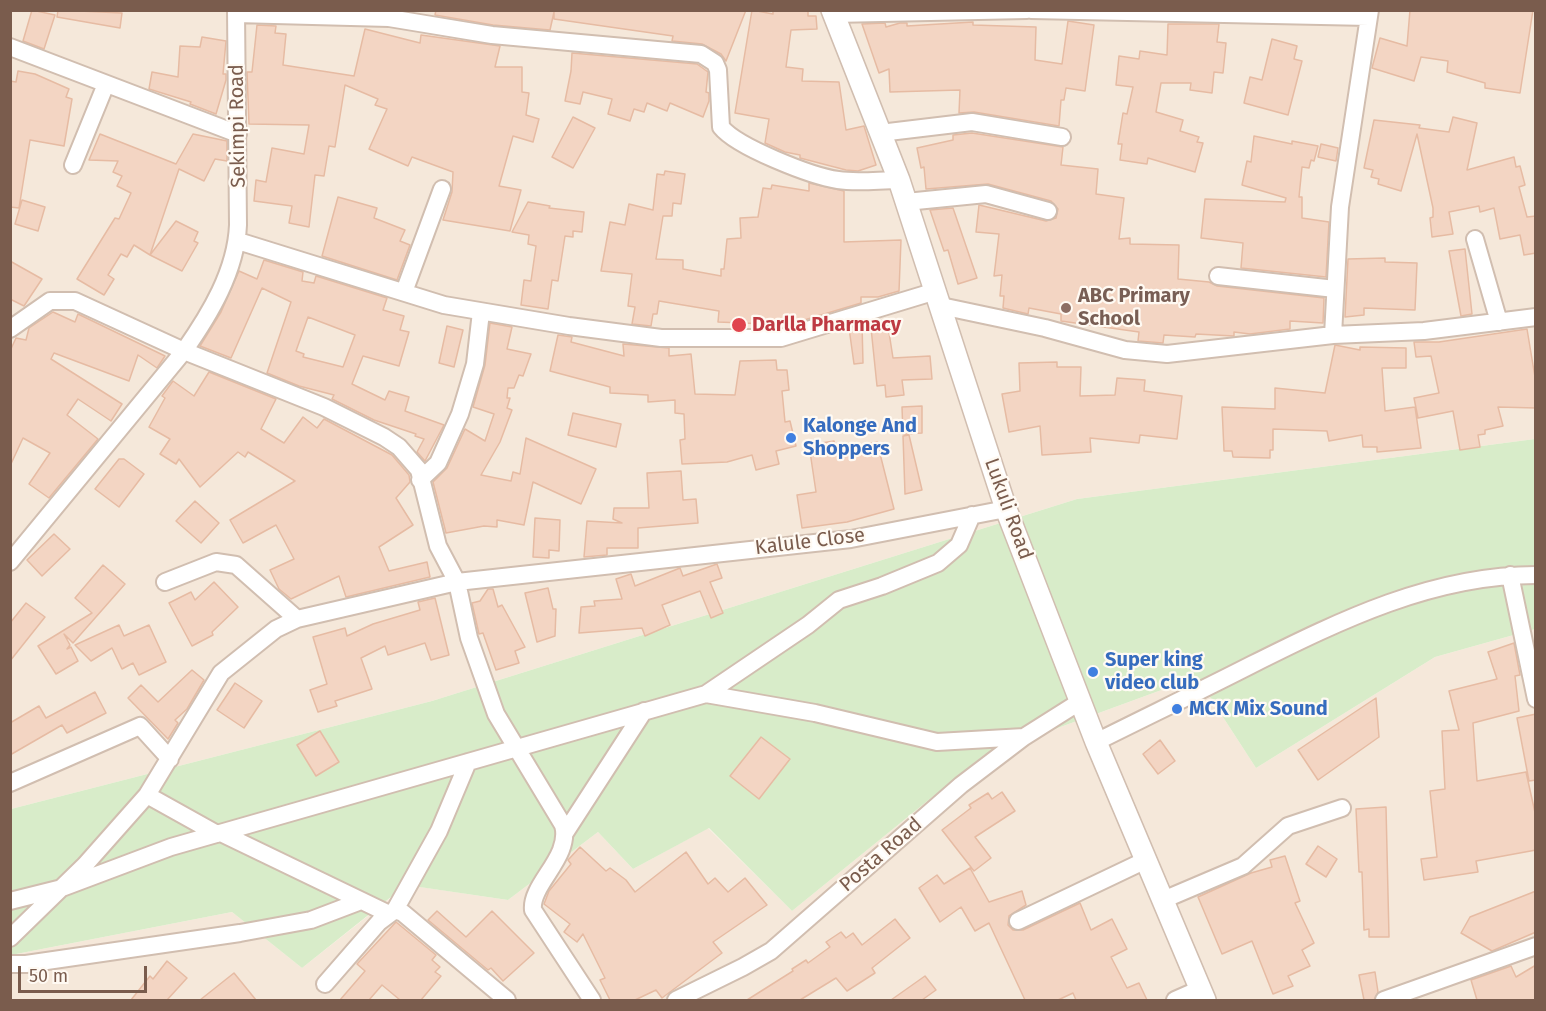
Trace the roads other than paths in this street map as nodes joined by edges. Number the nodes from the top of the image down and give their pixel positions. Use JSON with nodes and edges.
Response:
{"nodes":[{"id":1,"x":1029,"y":10,"type":"edge"},
{"id":2,"x":236,"y":12,"type":"edge"},
{"id":3,"x":833,"y":13,"type":"edge"},
{"id":4,"x":1369,"y":14,"type":"edge"},
{"id":5,"x":12,"y":51,"type":"edge"},
{"id":6,"x":106,"y":84,"type":"junction"},
{"id":7,"x":880,"y":133,"type":"junction"},
{"id":8,"x":238,"y":134,"type":"junction"},
{"id":9,"x":1062,"y":137,"type":"dead end"},
{"id":10,"x":72,"y":165,"type":"dead end"},
{"id":11,"x":899,"y":180,"type":"junction"},
{"id":12,"x":442,"y":189,"type":"dead end"},
{"id":13,"x":906,"y":202,"type":"junction"},
{"id":14,"x":1048,"y":211,"type":"dead end"},
{"id":15,"x":1475,"y":239,"type":"dead end"},
{"id":16,"x":238,"y":241,"type":"junction"},
{"id":17,"x":1218,"y":276,"type":"dead end"},
{"id":18,"x":1335,"y":289,"type":"junction"},
{"id":19,"x":404,"y":292,"type":"junction"},
{"id":20,"x":939,"y":299,"type":"junction"},
{"id":21,"x":481,"y":312,"type":"junction"},
{"id":22,"x":1536,"y":317,"type":"edge"},
{"id":23,"x":1499,"y":322,"type":"junction"},
{"id":24,"x":10,"y":329,"type":"edge"},
{"id":25,"x":1333,"y":334,"type":"junction"},
{"id":26,"x":184,"y":351,"type":"junction"},
{"id":27,"x":420,"y":480,"type":"junction"},
{"id":28,"x":1006,"y":509,"type":"junction"},
{"id":29,"x":972,"y":515,"type":"junction"},
{"id":30,"x":10,"y":562,"type":"edge"},
{"id":31,"x":1510,"y":575,"type":"junction"},
{"id":32,"x":1536,"y":575,"type":"edge"},
{"id":33,"x":165,"y":582,"type":"dead end"},
{"id":34,"x":457,"y":582,"type":"junction"},
{"id":35,"x":297,"y":619,"type":"junction"},
{"id":36,"x":706,"y":694,"type":"junction"},
{"id":37,"x":1536,"y":699,"type":"edge"},
{"id":38,"x":1081,"y":701,"type":"junction"},
{"id":39,"x":644,"y":711,"type":"junction"},
{"id":40,"x":1024,"y":737,"type":"junction"},
{"id":41,"x":1096,"y":742,"type":"junction"},
{"id":42,"x":514,"y":747,"type":"junction"},
{"id":43,"x":170,"y":759,"type":"junction"},
{"id":44,"x":468,"y":762,"type":"junction"},
{"id":45,"x":10,"y":783,"type":"edge"},
{"id":46,"x":147,"y":795,"type":"junction"},
{"id":47,"x":1342,"y":808,"type":"dead end"},
{"id":48,"x":565,"y":832,"type":"junction"},
{"id":49,"x":219,"y":833,"type":"junction"},
{"id":50,"x":1146,"y":860,"type":"junction"},
{"id":51,"x":62,"y":888,"type":"junction"},
{"id":52,"x":1162,"y":900,"type":"junction"},
{"id":53,"x":10,"y":901,"type":"edge"},
{"id":54,"x":361,"y":901,"type":"junction"},
{"id":55,"x":391,"y":912,"type":"junction"},
{"id":56,"x":1018,"y":921,"type":"dead end"},
{"id":57,"x":10,"y":938,"type":"edge"},
{"id":58,"x":1536,"y":946,"type":"edge"},
{"id":59,"x":10,"y":964,"type":"edge"},
{"id":60,"x":325,"y":984,"type":"dead end"},
{"id":61,"x":1202,"y":995,"type":"edge"},
{"id":62,"x":694,"y":997,"type":"edge"},
{"id":63,"x":507,"y":1000,"type":"edge"},
{"id":64,"x":592,"y":1000,"type":"edge"},
{"id":65,"x":676,"y":1000,"type":"edge"},
{"id":66,"x":1175,"y":1000,"type":"edge"},
{"id":67,"x":1384,"y":1000,"type":"edge"}],
"edges":[{"from":1,"to":3,"type":"street"},
{"from":1,"to":4,"type":"street"},
{"from":2,"to":8,"type":"street","name":"Sekimpi Road"},
{"from":2,"to":11,"type":"street"},
{"from":3,"to":7,"type":"street","name":"Lukuli Road"},
{"from":4,"to":18,"type":"street"},
{"from":5,"to":6,"type":"street"},
{"from":6,"to":8,"type":"street"},
{"from":6,"to":10,"type":"street"},
{"from":7,"to":9,"type":"street"},
{"from":7,"to":11,"type":"street","name":"Lukuli Road"},
{"from":8,"to":16,"type":"street","name":"Sekimpi Road"},
{"from":11,"to":13,"type":"street","name":"Lukuli Road"},
{"from":12,"to":19,"type":"street"},
{"from":13,"to":14,"type":"street"},
{"from":13,"to":20,"type":"street","name":"Lukuli Road"},
{"from":15,"to":23,"type":"street"},
{"from":16,"to":19,"type":"street"},
{"from":16,"to":26,"type":"street","name":"Sekimpi Road"},
{"from":17,"to":18,"type":"street"},
{"from":18,"to":25,"type":"street"},
{"from":19,"to":21,"type":"street"},
{"from":20,"to":21,"type":"street"},
{"from":20,"to":25,"type":"street"},
{"from":20,"to":28,"type":"street","name":"Lukuli Road"},
{"from":21,"to":27,"type":"street"},
{"from":22,"to":23,"type":"street"},
{"from":23,"to":25,"type":"street"},
{"from":24,"to":26,"type":"street"},
{"from":26,"to":27,"type":"street"},
{"from":26,"to":30,"type":"street","name":"Sekimpi Road"},
{"from":27,"to":34,"type":"street"},
{"from":28,"to":29,"type":"street","name":"Kalule Close"},
{"from":28,"to":38,"type":"street","name":"Lukuli Road"},
{"from":29,"to":34,"type":"street","name":"Kalule Close"},
{"from":29,"to":36,"type":"street"},
{"from":31,"to":32,"type":"street"},
{"from":31,"to":37,"type":"street"},
{"from":31,"to":41,"type":"street"},
{"from":33,"to":35,"type":"street"},
{"from":34,"to":35,"type":"street","name":"Kalule Close"},
{"from":34,"to":42,"type":"street"},
{"from":35,"to":43,"type":"street","name":"Kalule Close"},
{"from":36,"to":39,"type":"street"},
{"from":36,"to":40,"type":"street"},
{"from":38,"to":40,"type":"street","name":"Posta Road"},
{"from":38,"to":41,"type":"street","name":"Lukuli Road"},
{"from":39,"to":42,"type":"street"},
{"from":39,"to":48,"type":"street"},
{"from":40,"to":62,"type":"street","name":"Posta Road"},
{"from":41,"to":50,"type":"street","name":"Lukuli Road"},
{"from":42,"to":44,"type":"street"},
{"from":42,"to":48,"type":"street"},
{"from":43,"to":45,"type":"street"},
{"from":43,"to":46,"type":"street","name":"Kalule Close"},
{"from":44,"to":49,"type":"street"},
{"from":44,"to":55,"type":"street"},
{"from":46,"to":49,"type":"street"},
{"from":46,"to":51,"type":"street","name":"Kalule Close"},
{"from":47,"to":52,"type":"street"},
{"from":48,"to":64,"type":"street"},
{"from":49,"to":51,"type":"street"},
{"from":49,"to":54,"type":"street"},
{"from":50,"to":52,"type":"street","name":"Lukuli Road"},
{"from":50,"to":56,"type":"street"},
{"from":51,"to":53,"type":"street"},
{"from":51,"to":57,"type":"street","name":"Kalule Close"},
{"from":52,"to":61,"type":"street","name":"Lukuli Road"},
{"from":54,"to":55,"type":"street"},
{"from":54,"to":59,"type":"street"},
{"from":55,"to":60,"type":"street"},
{"from":55,"to":63,"type":"street"},
{"from":58,"to":67,"type":"street"},
{"from":61,"to":66,"type":"street"},
{"from":62,"to":65,"type":"street","name":"Posta Road"}]}
